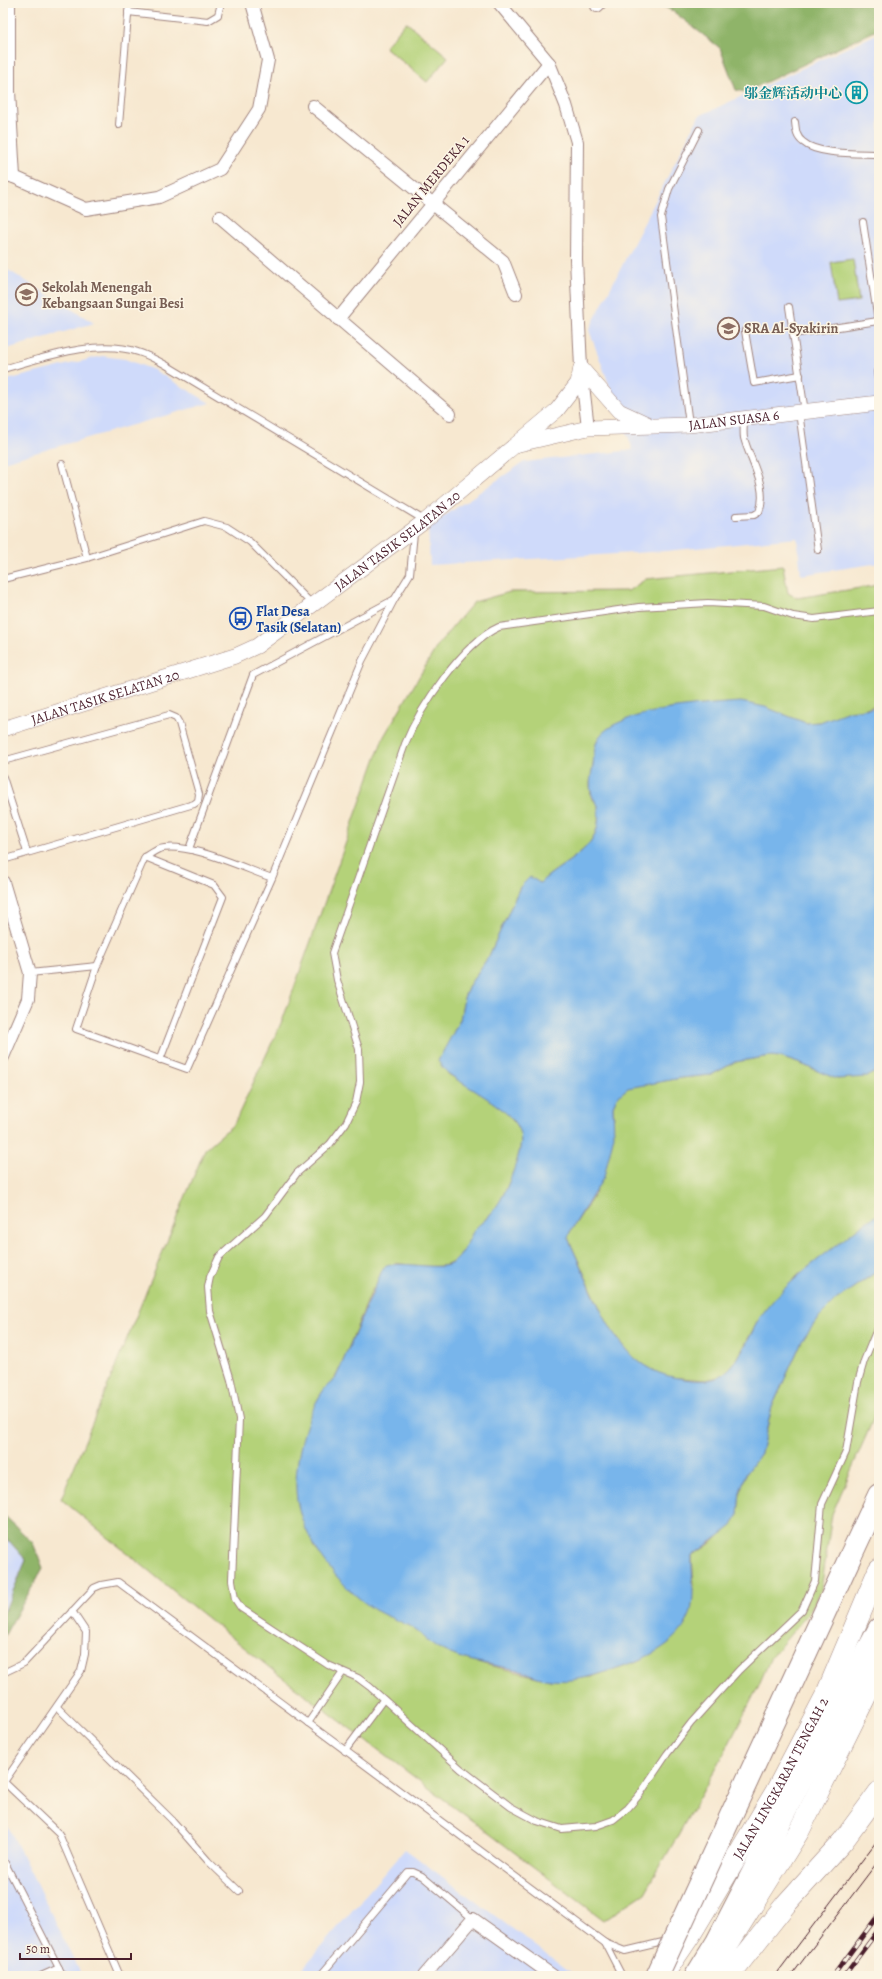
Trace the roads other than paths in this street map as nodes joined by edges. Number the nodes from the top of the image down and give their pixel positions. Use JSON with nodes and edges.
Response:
{"nodes":[{"id":1,"x":9,"y":3,"type":"edge"},
{"id":2,"x":129,"y":3,"type":"edge"},
{"id":3,"x":221,"y":3,"type":"edge"},
{"id":4,"x":252,"y":3,"type":"edge"},
{"id":5,"x":499,"y":3,"type":"edge"},
{"id":6,"x":128,"y":12,"type":"junction"},
{"id":7,"x":549,"y":63,"type":"junction"},
{"id":8,"x":313,"y":106,"type":"dead end"},
{"id":9,"x":795,"y":122,"type":"dead end"},
{"id":10,"x":119,"y":125,"type":"dead end"},
{"id":11,"x":699,"y":130,"type":"dead end"},
{"id":12,"x":879,"y":154,"type":"edge"},
{"id":13,"x":8,"y":175,"type":"edge"},
{"id":14,"x":432,"y":204,"type":"junction"},
{"id":15,"x":220,"y":217,"type":"dead end"},
{"id":16,"x":863,"y":222,"type":"dead end"},
{"id":17,"x":516,"y":294,"type":"dead end"},
{"id":18,"x":790,"y":307,"type":"dead end"},
{"id":19,"x":338,"y":319,"type":"junction"},
{"id":20,"x":745,"y":331,"type":"dead end"},
{"id":21,"x":793,"y":334,"type":"junction"},
{"id":22,"x":581,"y":368,"type":"junction"},
{"id":23,"x":3,"y":369,"type":"edge"},
{"id":24,"x":877,"y":372,"type":"dead end"},
{"id":25,"x":800,"y":375,"type":"junction"},
{"id":26,"x":879,"y":387,"type":"edge"},
{"id":27,"x":879,"y":403,"type":"edge"},
{"id":28,"x":802,"y":412,"type":"junction"},
{"id":29,"x":450,"y":414,"type":"dead end"},
{"id":30,"x":744,"y":419,"type":"junction"},
{"id":31,"x":689,"y":425,"type":"junction"},
{"id":32,"x":652,"y":426,"type":"junction"},
{"id":33,"x":588,"y":428,"type":"junction"},
{"id":34,"x":516,"y":445,"type":"junction"},
{"id":35,"x":62,"y":464,"type":"dead end"},
{"id":36,"x":736,"y":516,"type":"dead end"},
{"id":37,"x":420,"y":525,"type":"junction"},
{"id":38,"x":818,"y":550,"type":"dead end"},
{"id":39,"x":87,"y":558,"type":"junction"},
{"id":40,"x":3,"y":579,"type":"edge"},
{"id":41,"x":394,"y":600,"type":"junction"},
{"id":42,"x":313,"y":605,"type":"junction"},
{"id":43,"x":879,"y":611,"type":"edge"},
{"id":44,"x":3,"y":729,"type":"edge"},
{"id":45,"x":3,"y":761,"type":"edge"},
{"id":46,"x":3,"y":777,"type":"edge"},
{"id":47,"x":190,"y":849,"type":"junction"},
{"id":48,"x":27,"y":852,"type":"junction"},
{"id":49,"x":145,"y":857,"type":"junction"},
{"id":50,"x":3,"y":860,"type":"edge"},
{"id":51,"x":272,"y":878,"type":"junction"},
{"id":52,"x":3,"y":882,"type":"edge"},
{"id":53,"x":6,"y":904,"type":"edge"},
{"id":54,"x":96,"y":966,"type":"junction"},
{"id":55,"x":30,"y":973,"type":"junction"},
{"id":56,"x":3,"y":1057,"type":"edge"},
{"id":57,"x":160,"y":1060,"type":"junction"},
{"id":58,"x":879,"y":1328,"type":"edge"},
{"id":59,"x":879,"y":1495,"type":"edge"},
{"id":60,"x":879,"y":1569,"type":"edge"},
{"id":61,"x":72,"y":1611,"type":"junction"},
{"id":62,"x":879,"y":1629,"type":"edge"},
{"id":63,"x":879,"y":1669,"type":"edge"},
{"id":64,"x":343,"y":1672,"type":"junction"},
{"id":65,"x":3,"y":1673,"type":"edge"},
{"id":66,"x":383,"y":1700,"type":"junction"},
{"id":67,"x":57,"y":1707,"type":"junction"},
{"id":68,"x":308,"y":1723,"type":"junction"},
{"id":69,"x":345,"y":1751,"type":"junction"},
{"id":70,"x":4,"y":1781,"type":"edge"},
{"id":71,"x":879,"y":1792,"type":"edge"},
{"id":72,"x":3,"y":1859,"type":"edge"},
{"id":73,"x":239,"y":1891,"type":"dead end"},
{"id":74,"x":473,"y":1919,"type":"junction"},
{"id":75,"x":690,"y":1935,"type":"junction"},
{"id":76,"x":605,"y":1943,"type":"junction"},
{"id":77,"x":59,"y":1968,"type":"junction"},
{"id":78,"x":41,"y":1976,"type":"edge"},
{"id":79,"x":63,"y":1976,"type":"edge"},
{"id":80,"x":120,"y":1976,"type":"edge"},
{"id":81,"x":320,"y":1976,"type":"edge"},
{"id":82,"x":424,"y":1976,"type":"edge"},
{"id":83,"x":553,"y":1976,"type":"edge"},
{"id":84,"x":622,"y":1976,"type":"edge"},
{"id":85,"x":656,"y":1976,"type":"edge"},
{"id":86,"x":662,"y":1976,"type":"edge"},
{"id":87,"x":696,"y":1976,"type":"edge"},
{"id":88,"x":708,"y":1976,"type":"edge"},
{"id":89,"x":729,"y":1976,"type":"edge"}],
"edges":[{"from":1,"to":13,"type":"street"},
{"from":2,"to":6,"type":"lane"},
{"from":3,"to":6,"type":"lane"},
{"from":4,"to":13,"type":"street"},
{"from":5,"to":7,"type":"street"},
{"from":6,"to":10,"type":"lane"},
{"from":7,"to":14,"type":"street","name":"JALAN MERDEKA 1"},
{"from":7,"to":22,"type":"street"},
{"from":8,"to":14,"type":"street"},
{"from":9,"to":12,"type":"lane"},
{"from":11,"to":31,"type":"lane"},
{"from":14,"to":17,"type":"street"},
{"from":14,"to":19,"type":"street","name":"JALAN MERDEKA 1"},
{"from":15,"to":19,"type":"street"},
{"from":16,"to":21,"type":"lane"},
{"from":18,"to":21,"type":"lane"},
{"from":19,"to":29,"type":"street"},
{"from":20,"to":25,"type":"lane"},
{"from":21,"to":25,"type":"lane"},
{"from":22,"to":32,"type":"street"},
{"from":22,"to":33,"type":"street"},
{"from":22,"to":34,"type":"street"},
{"from":23,"to":37,"type":"lane"},
{"from":24,"to":26,"type":"lane"},
{"from":25,"to":28,"type":"lane"},
{"from":27,"to":28,"type":"street","name":"JALAN SUASA 6"},
{"from":28,"to":30,"type":"street","name":"JALAN SUASA 6"},
{"from":28,"to":38,"type":"lane"},
{"from":30,"to":31,"type":"street","name":"JALAN SUASA 6"},
{"from":30,"to":36,"type":"lane"},
{"from":31,"to":32,"type":"street","name":"JALAN SUASA 6"},
{"from":32,"to":33,"type":"street","name":"JALAN SUASA 6"},
{"from":33,"to":34,"type":"street","name":"JALAN TASIK SELATAN 20"},
{"from":34,"to":37,"type":"street","name":"JALAN TASIK SELATAN 20"},
{"from":35,"to":39,"type":"lane"},
{"from":37,"to":41,"type":"lane"},
{"from":37,"to":42,"type":"street","name":"JALAN TASIK SELATAN 20"},
{"from":39,"to":40,"type":"lane"},
{"from":39,"to":42,"type":"lane"},
{"from":41,"to":47,"type":"lane"},
{"from":41,"to":51,"type":"lane"},
{"from":42,"to":44,"type":"street","name":"JALAN TASIK SELATAN 20"},
{"from":43,"to":64,"type":"lane"},
{"from":45,"to":48,"type":"lane"},
{"from":46,"to":48,"type":"lane"},
{"from":47,"to":49,"type":"lane"},
{"from":47,"to":51,"type":"lane"},
{"from":48,"to":50,"type":"lane"},
{"from":49,"to":54,"type":"lane"},
{"from":49,"to":57,"type":"lane"},
{"from":51,"to":57,"type":"lane"},
{"from":52,"to":53,"type":"street"},
{"from":53,"to":55,"type":"street"},
{"from":54,"to":55,"type":"lane"},
{"from":54,"to":57,"type":"lane"},
{"from":55,"to":56,"type":"street"},
{"from":58,"to":66,"type":"lane"},
{"from":59,"to":85,"type":"highway","bridge":true},
{"from":60,"to":75,"type":"highway","name":"JALAN LINGKARAN TENGAH 2"},
{"from":61,"to":65,"type":"lane"},
{"from":61,"to":67,"type":"lane"},
{"from":61,"to":68,"type":"lane"},
{"from":62,"to":87,"type":"highway"},
{"from":63,"to":88,"type":"highway"},
{"from":64,"to":66,"type":"lane"},
{"from":64,"to":68,"type":"lane"},
{"from":66,"to":69,"type":"lane"},
{"from":67,"to":70,"type":"lane"},
{"from":67,"to":73,"type":"lane"},
{"from":68,"to":69,"type":"lane"},
{"from":69,"to":76,"type":"lane"},
{"from":70,"to":80,"type":"lane"},
{"from":71,"to":89,"type":"highway"},
{"from":72,"to":77,"type":"lane"},
{"from":74,"to":81,"type":"lane"},
{"from":74,"to":82,"type":"street"},
{"from":74,"to":83,"type":"street"},
{"from":75,"to":76,"type":"lane"},
{"from":75,"to":86,"type":"highway","name":"JALAN LINGKARAN TENGAH 2"},
{"from":76,"to":84,"type":"lane"},
{"from":77,"to":78,"type":"lane"},
{"from":77,"to":79,"type":"lane"}]}
